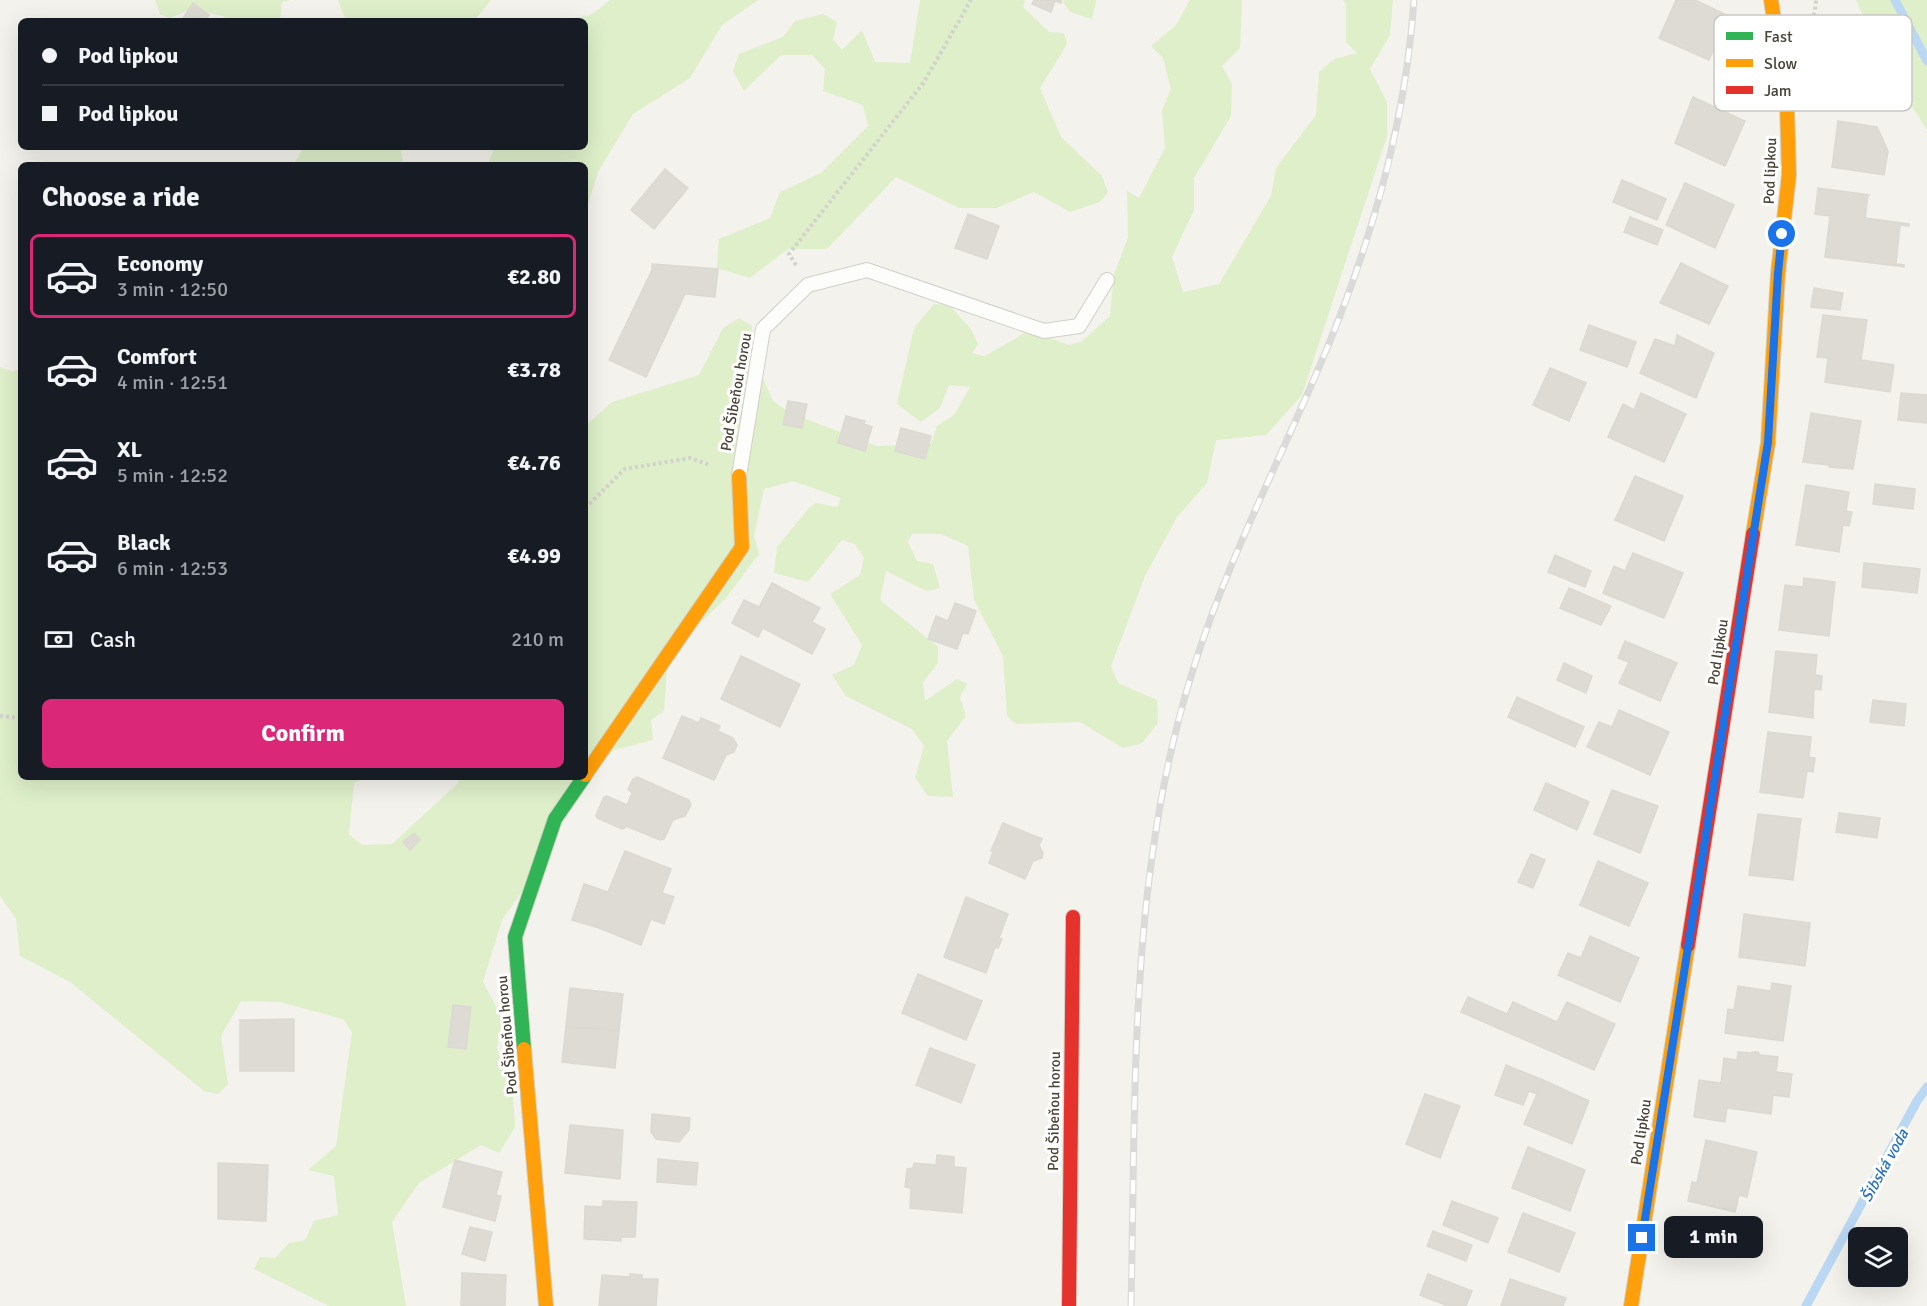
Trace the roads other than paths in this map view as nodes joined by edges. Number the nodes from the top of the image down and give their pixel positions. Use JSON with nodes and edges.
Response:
{"nodes":[{"id":1,"x":1771,"y":0,"type":"edge"},
{"id":2,"x":1773,"y":15,"type":"edge"},
{"id":3,"x":1787,"y":111,"type":"edge"},
{"id":4,"x":1107,"y":280,"type":"dead end"},
{"id":5,"x":739,"y":476,"type":"joint"},
{"id":6,"x":588,"y":770,"type":"edge"},
{"id":7,"x":581,"y":780,"type":"edge"},
{"id":8,"x":1073,"y":917,"type":"dead end"},
{"id":9,"x":546,"y":1306,"type":"edge"},
{"id":10,"x":1068,"y":1306,"type":"edge"},
{"id":11,"x":1631,"y":1306,"type":"edge"}],
"edges":[{"from":1,"to":2,"type":"street","name":"Pod lipkou"},
{"from":3,"to":11,"type":"street","name":"Pod lipkou"},
{"from":4,"to":5,"type":"lane","name":"Pod Šibeňou horou"},
{"from":5,"to":6,"type":"street","name":"Pod Šibeňou horou"},
{"from":7,"to":9,"type":"street","name":"Pod Šibeňou horou"},
{"from":8,"to":10,"type":"street","name":"Pod Šibeňou horou"}]}
